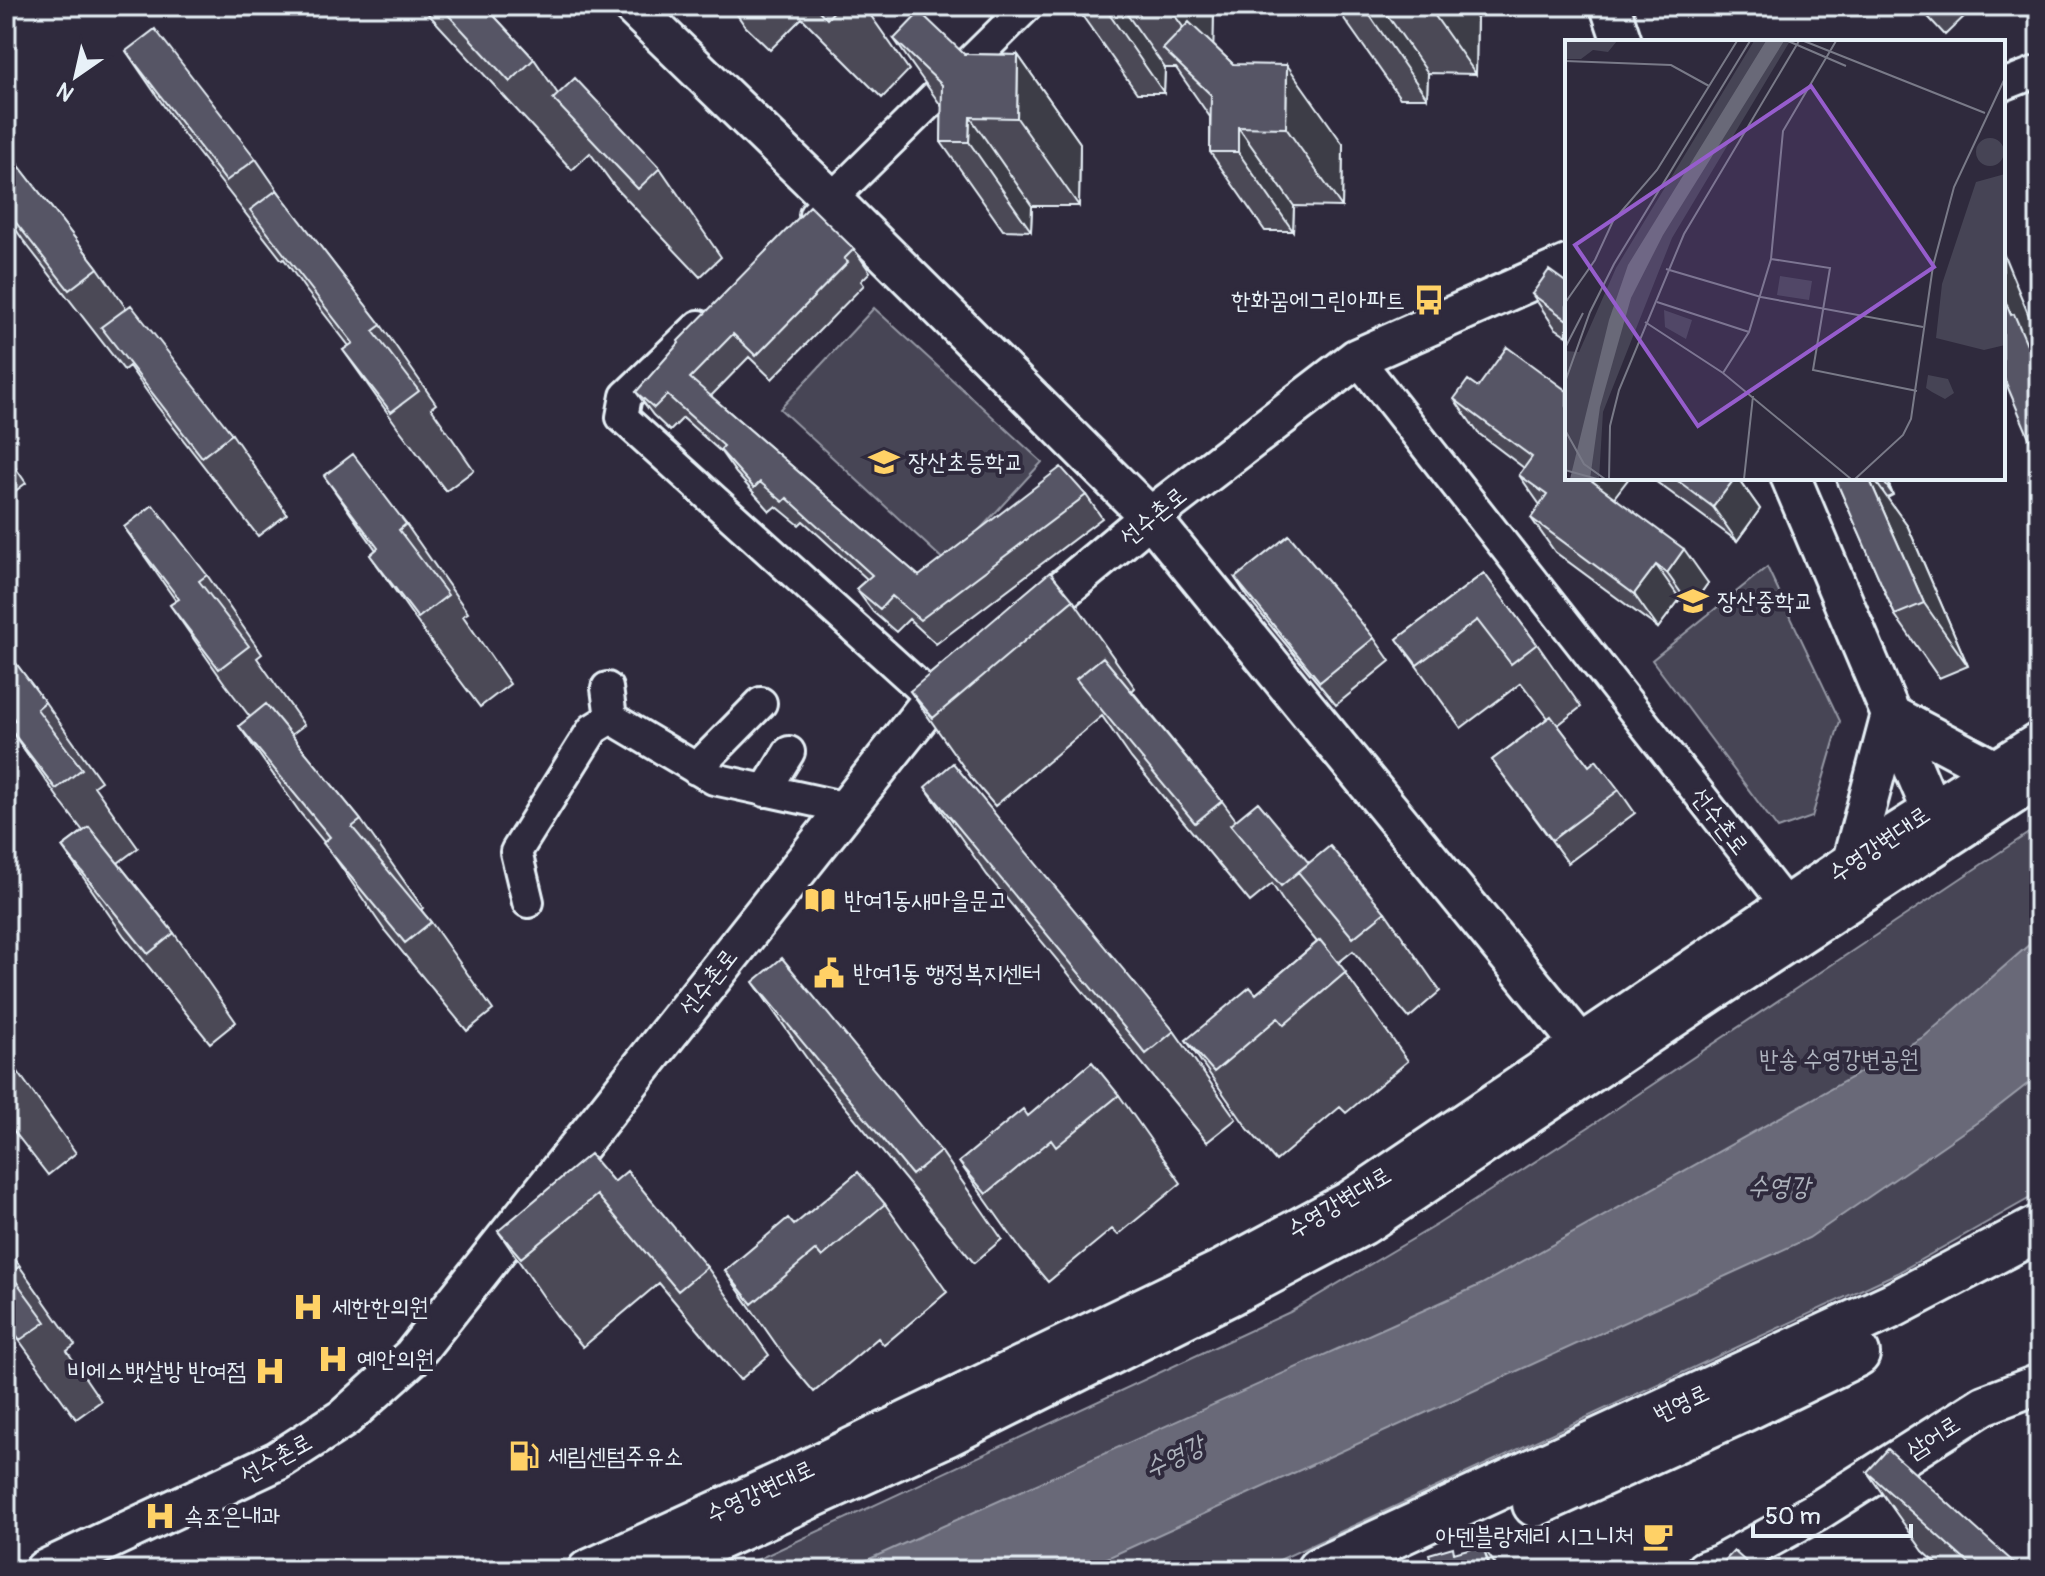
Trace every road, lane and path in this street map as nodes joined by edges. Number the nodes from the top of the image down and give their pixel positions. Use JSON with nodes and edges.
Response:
{"nodes":[{"id":1,"x":632,"y":6,"type":"edge"},
{"id":2,"x":1027,"y":6,"type":"edge"},
{"id":3,"x":1610,"y":6,"type":"edge"},
{"id":4,"x":1621,"y":40,"type":"edge"},
{"id":5,"x":2039,"y":71,"type":"edge"},
{"id":6,"x":2005,"y":84,"type":"edge"},
{"id":7,"x":831,"y":199,"type":"junction"},
{"id":8,"x":797,"y":232,"type":"edge"},
{"id":9,"x":1565,"y":266,"type":"edge"},
{"id":10,"x":717,"y":308,"type":"edge"},
{"id":11,"x":1357,"y":358,"type":"junction"},
{"id":12,"x":1792,"y":480,"type":"edge"},
{"id":13,"x":1150,"y":517,"type":"junction"},
{"id":14,"x":933,"y":699,"type":"junction"},
{"id":15,"x":761,"y":703,"type":"dead end"},
{"id":16,"x":1891,"y":715,"type":"junction"},
{"id":17,"x":2039,"y":742,"type":"edge"},
{"id":18,"x":789,"y":752,"type":"dead end"},
{"id":19,"x":696,"y":769,"type":"junction"},
{"id":20,"x":1995,"y":770,"type":"junction"},
{"id":21,"x":2039,"y":778,"type":"edge"},
{"id":22,"x":765,"y":791,"type":"junction"},
{"id":23,"x":847,"y":808,"type":"junction"},
{"id":24,"x":1937,"y":824,"type":"junction"},
{"id":25,"x":1852,"y":861,"type":"junction"},
{"id":26,"x":528,"y":902,"type":"dead end"},
{"id":27,"x":1787,"y":906,"type":"junction"},
{"id":28,"x":1589,"y":1055,"type":"junction"},
{"id":29,"x":2039,"y":1228,"type":"edge"},
{"id":30,"x":2039,"y":1263,"type":"edge"},
{"id":31,"x":2039,"y":1384,"type":"edge"},
{"id":32,"x":44,"y":1570,"type":"edge"},
{"id":33,"x":587,"y":1570,"type":"edge"},
{"id":34,"x":654,"y":1570,"type":"edge"},
{"id":35,"x":1319,"y":1570,"type":"edge"},
{"id":36,"x":1391,"y":1570,"type":"edge"},
{"id":37,"x":1705,"y":1570,"type":"edge"}],
"edges":[{"from":1,"to":7,"type":"main road"},
{"from":2,"to":7,"type":"street"},
{"from":3,"to":4,"type":"main road"},
{"from":5,"to":6,"type":"street"},
{"from":7,"to":8,"type":"street"},
{"from":7,"to":13,"type":"main road"},
{"from":9,"to":11,"type":"main road","name":"선수촌로"},
{"from":10,"to":14,"type":"street"},
{"from":11,"to":13,"type":"main road","name":"선수촌로"},
{"from":11,"to":27,"type":"street","name":"선수촌로"},
{"from":12,"to":16,"type":"main road"},
{"from":13,"to":14,"type":"main road","name":"선수촌로"},
{"from":13,"to":28,"type":"main road"},
{"from":14,"to":23,"type":"main road","name":"선수촌로"},
{"from":15,"to":19,"type":"street"},
{"from":16,"to":20,"type":"main road"},
{"from":16,"to":24,"type":"main road"},
{"from":16,"to":25,"type":"main road"},
{"from":17,"to":20,"type":"main road","name":"수영강변대로"},
{"from":18,"to":22,"type":"street"},
{"from":19,"to":22,"type":"street"},
{"from":19,"to":26,"type":"street"},
{"from":20,"to":24,"type":"main road","name":"수영강변대로"},
{"from":21,"to":24,"type":"main road","name":"수영강변대로"},
{"from":22,"to":23,"type":"street"},
{"from":23,"to":32,"type":"main road","name":"선수촌로"},
{"from":24,"to":25,"type":"main road","name":"수영강변대로"},
{"from":24,"to":28,"type":"main road","name":"수영강변대로"},
{"from":25,"to":27,"type":"main road","name":"수영강변대로"},
{"from":27,"to":28,"type":"main road","name":"수영강변대로"},
{"from":28,"to":33,"type":"main road","name":"수영강변대로"},
{"from":28,"to":34,"type":"main road","name":"수영강변대로"},
{"from":29,"to":35,"type":"highway","name":"번영로"},
{"from":30,"to":36,"type":"highway","name":"번영로"},
{"from":31,"to":37,"type":"main road","name":"삼어로"}]}
